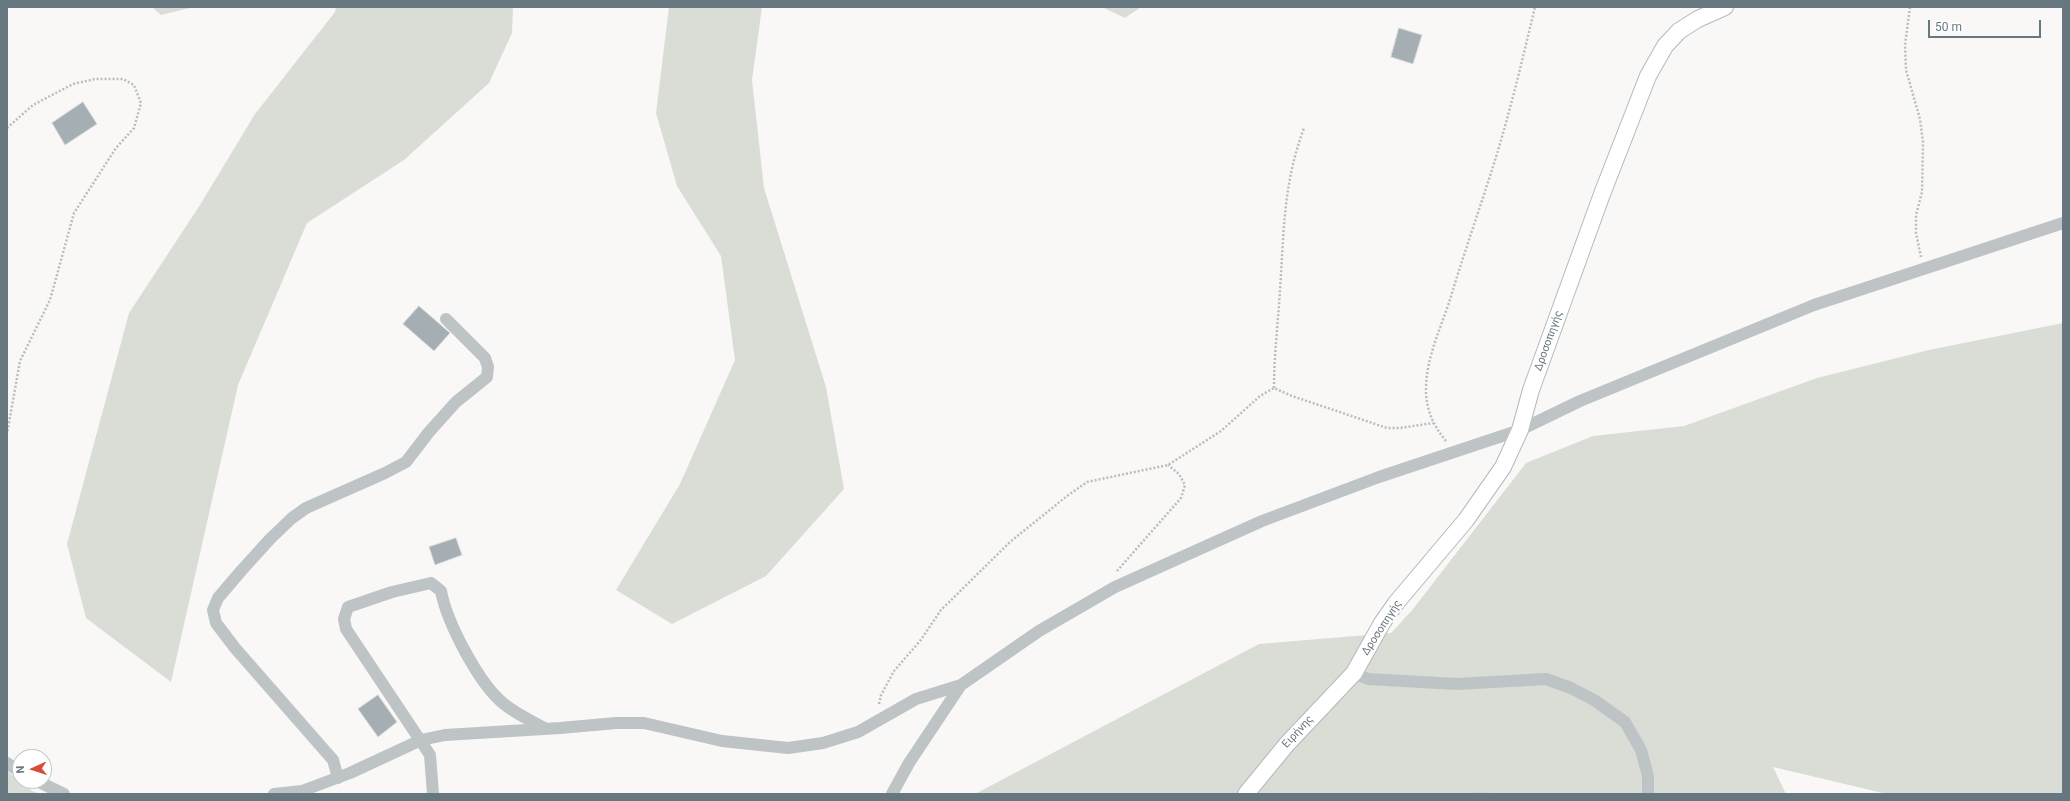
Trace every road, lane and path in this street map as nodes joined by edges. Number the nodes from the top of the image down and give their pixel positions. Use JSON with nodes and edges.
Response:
{"nodes":[{"id":1,"x":1535,"y":7,"type":"edge"},
{"id":2,"x":1725,"y":7,"type":"edge"},
{"id":3,"x":1910,"y":7,"type":"edge"},
{"id":4,"x":7,"y":128,"type":"edge"},
{"id":5,"x":1304,"y":128,"type":"dead end"},
{"id":6,"x":2063,"y":224,"type":"edge"},
{"id":7,"x":1923,"y":269,"type":"junction"},
{"id":8,"x":446,"y":319,"type":"dead end"},
{"id":9,"x":1274,"y":388,"type":"junction"},
{"id":10,"x":1433,"y":423,"type":"junction"},
{"id":11,"x":1520,"y":430,"type":"junction"},
{"id":12,"x":7,"y":434,"type":"edge"},
{"id":13,"x":1455,"y":451,"type":"junction"},
{"id":14,"x":1168,"y":465,"type":"junction"},
{"id":15,"x":1114,"y":574,"type":"dead end"},
{"id":16,"x":1354,"y":673,"type":"junction"},
{"id":17,"x":961,"y":685,"type":"junction"},
{"id":18,"x":875,"y":723,"type":"junction"},
{"id":19,"x":546,"y":729,"type":"junction"},
{"id":20,"x":422,"y":740,"type":"junction"},
{"id":21,"x":338,"y":778,"type":"junction"},
{"id":22,"x":52,"y":788,"type":"edge"},
{"id":23,"x":64,"y":794,"type":"edge"},
{"id":24,"x":274,"y":794,"type":"edge"},
{"id":25,"x":433,"y":794,"type":"edge"},
{"id":26,"x":892,"y":794,"type":"edge"},
{"id":27,"x":1246,"y":794,"type":"edge"},
{"id":28,"x":1474,"y":794,"type":"edge"},
{"id":29,"x":1490,"y":794,"type":"edge"},
{"id":30,"x":1648,"y":794,"type":"edge"}],
"edges":[{"from":1,"to":10,"type":"path"},
{"from":2,"to":11,"type":"street","name":"Δροσοπηγής"},
{"from":3,"to":7,"type":"path"},
{"from":4,"to":12,"type":"path"},
{"from":5,"to":9,"type":"path"},
{"from":6,"to":7,"type":"street"},
{"from":7,"to":11,"type":"street"},
{"from":8,"to":21,"type":"street"},
{"from":9,"to":10,"type":"path"},
{"from":9,"to":14,"type":"path"},
{"from":10,"to":13,"type":"path"},
{"from":11,"to":13,"type":"street"},
{"from":11,"to":16,"type":"street","name":"Δροσοπηγής"},
{"from":13,"to":17,"type":"street"},
{"from":14,"to":15,"type":"path"},
{"from":14,"to":18,"type":"path"},
{"from":16,"to":27,"type":"street","name":"Ειρήνης"},
{"from":16,"to":30,"type":"street"},
{"from":17,"to":18,"type":"street"},
{"from":17,"to":26,"type":"street"},
{"from":18,"to":19,"type":"street"},
{"from":19,"to":20,"type":"street"},
{"from":19,"to":20,"type":"street"},
{"from":20,"to":21,"type":"street"},
{"from":20,"to":25,"type":"street"},
{"from":21,"to":24,"type":"street"},
{"from":22,"to":23,"type":"street"},
{"from":28,"to":29,"type":"path"}]}
